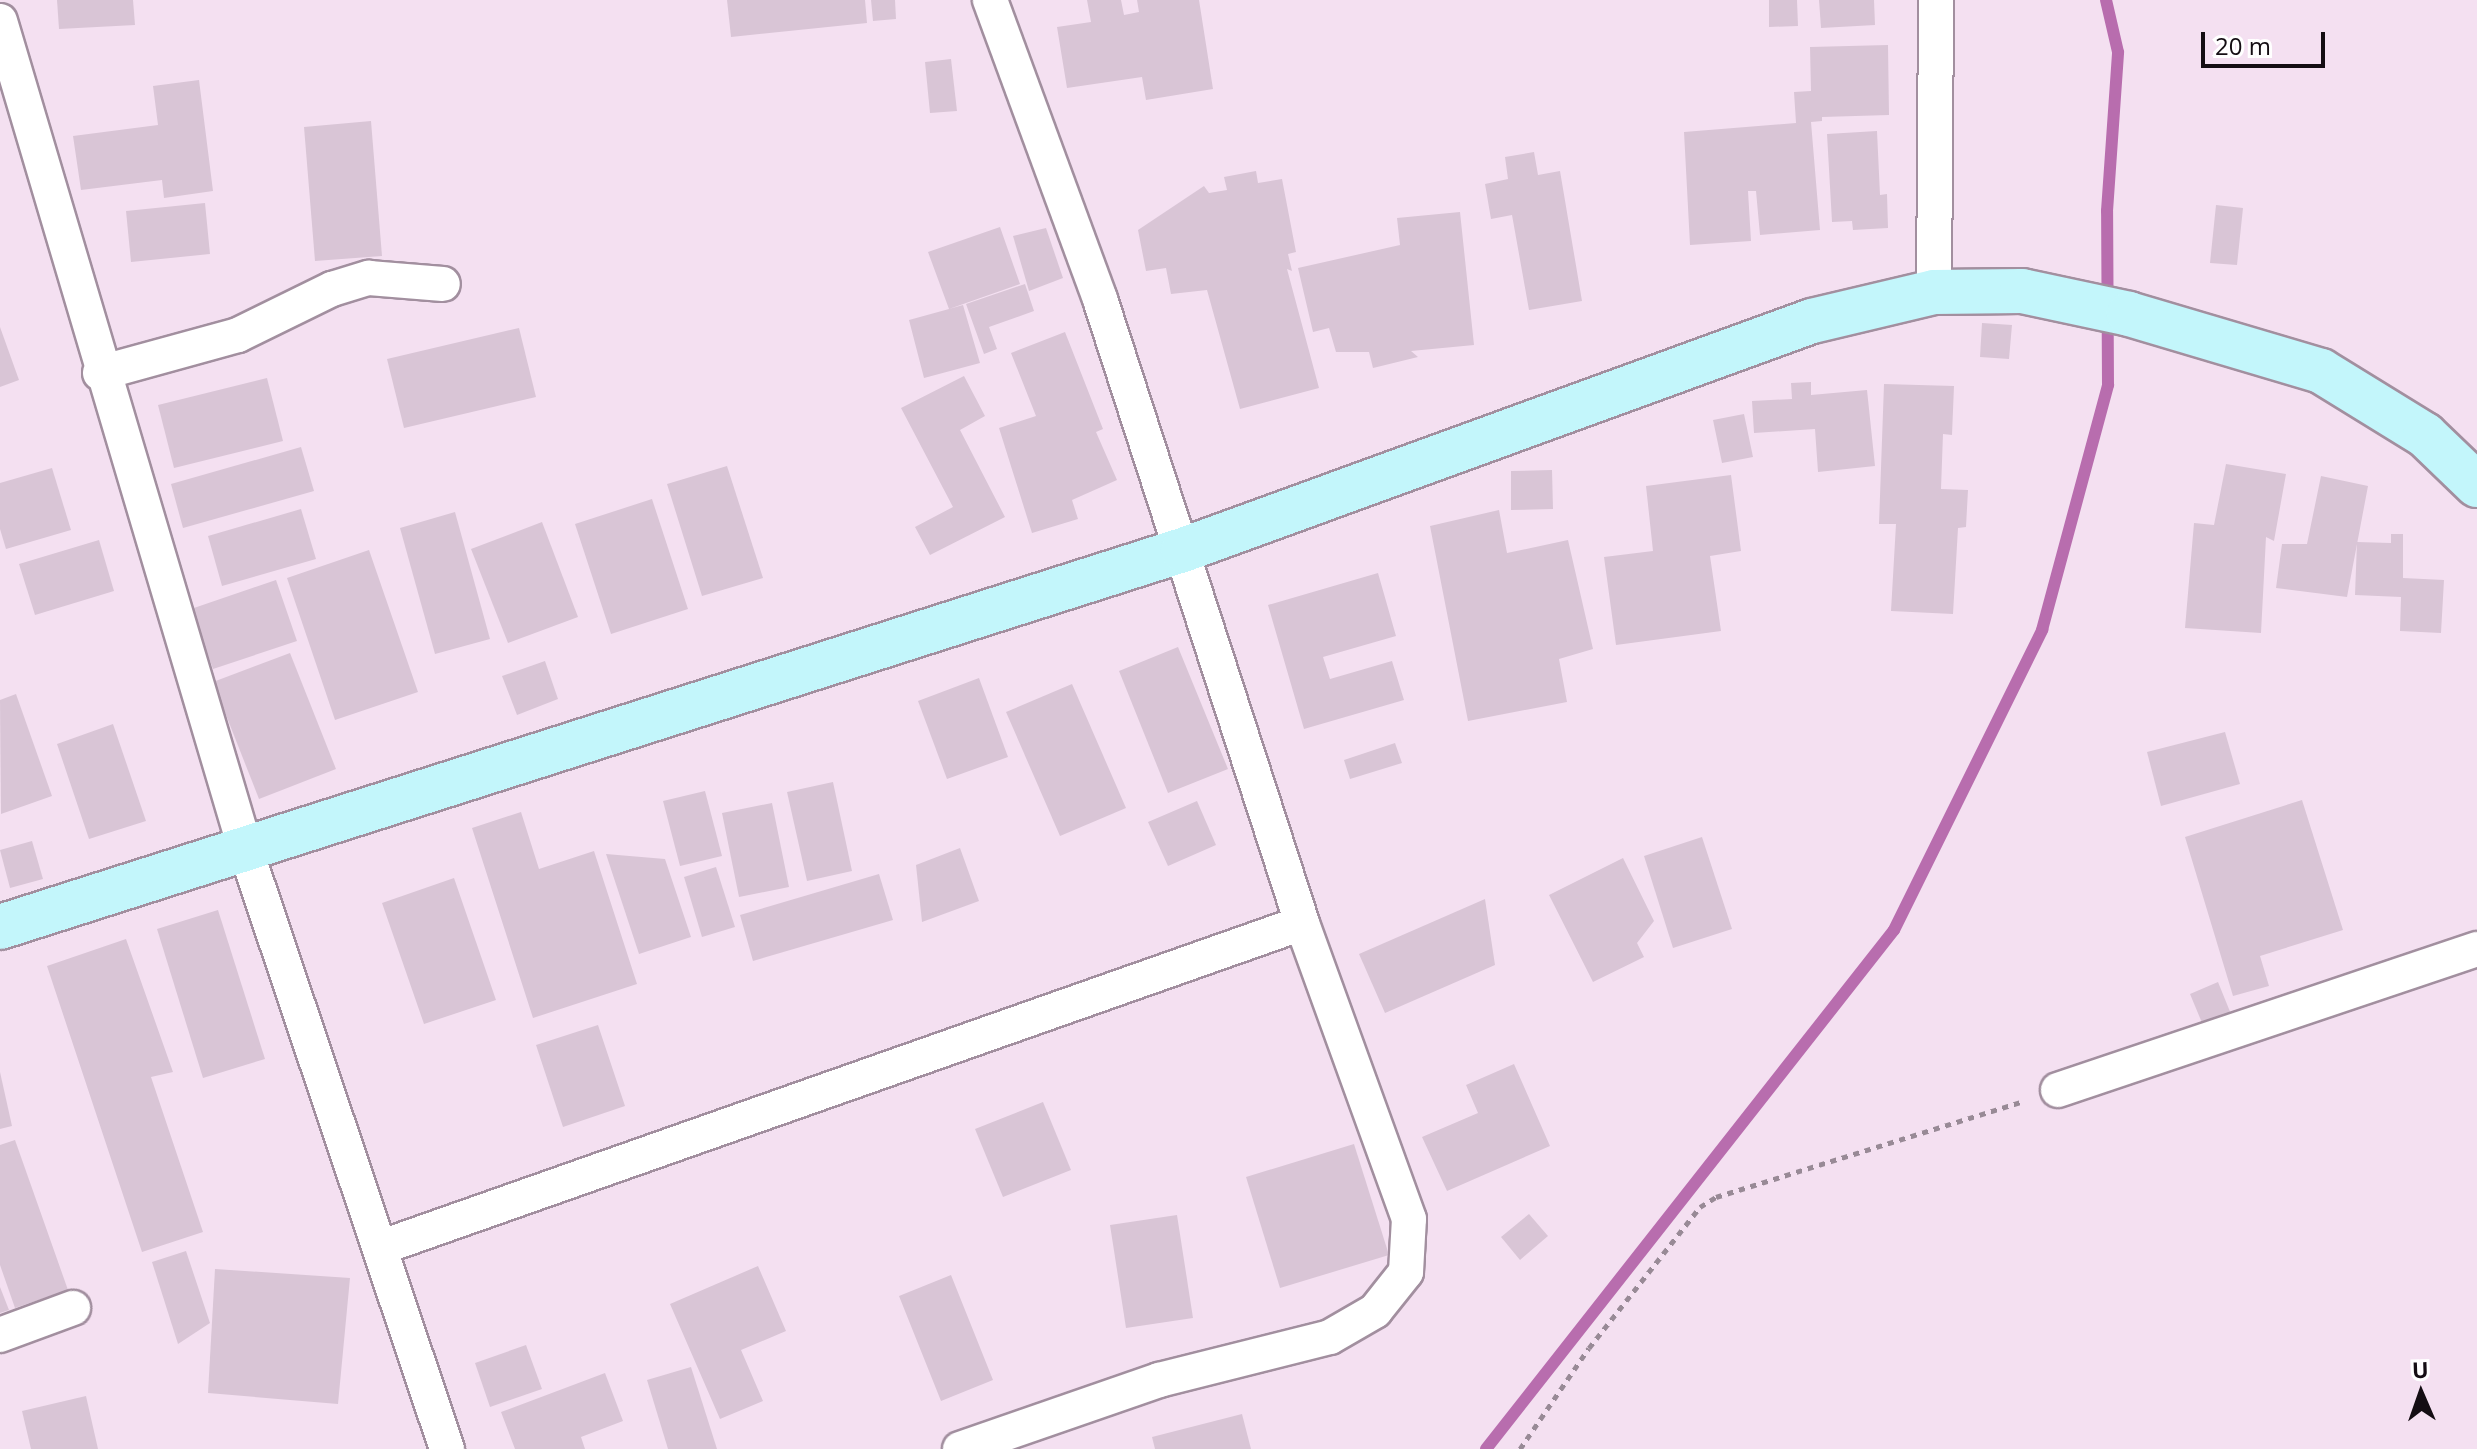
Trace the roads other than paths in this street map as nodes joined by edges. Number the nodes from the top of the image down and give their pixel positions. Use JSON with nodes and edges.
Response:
{"nodes":[{"id":1,"x":990,"y":0,"type":"edge"},
{"id":2,"x":1936,"y":0,"type":"edge"},
{"id":3,"x":0,"y":21,"type":"edge"},
{"id":4,"x":443,"y":284,"type":"dead end"},
{"id":5,"x":1934,"y":292,"type":"junction"},
{"id":6,"x":100,"y":373,"type":"junction"},
{"id":7,"x":2477,"y":485,"type":"edge"},
{"id":8,"x":1183,"y":550,"type":"junction"},
{"id":9,"x":246,"y":851,"type":"junction"},
{"id":10,"x":1302,"y":923,"type":"junction"},
{"id":11,"x":0,"y":927,"type":"edge"},
{"id":12,"x":2477,"y":949,"type":"edge"},
{"id":13,"x":2058,"y":1090,"type":"road end"},
{"id":14,"x":382,"y":1247,"type":"junction"},
{"id":15,"x":73,"y":1308,"type":"dead end"},
{"id":16,"x":0,"y":1335,"type":"edge"},
{"id":17,"x":447,"y":1449,"type":"edge"},
{"id":18,"x":960,"y":1449,"type":"edge"}],
"edges":[{"from":1,"to":8,"type":"street"},
{"from":2,"to":5,"type":"street"},
{"from":3,"to":6,"type":"street"},
{"from":4,"to":6,"type":"street"},
{"from":5,"to":7,"type":"street"},
{"from":5,"to":8,"type":"street"},
{"from":6,"to":9,"type":"street"},
{"from":8,"to":9,"type":"street"},
{"from":8,"to":10,"type":"street"},
{"from":9,"to":11,"type":"street"},
{"from":9,"to":14,"type":"street"},
{"from":10,"to":14,"type":"street"},
{"from":10,"to":18,"type":"street"},
{"from":12,"to":13,"type":"street"},
{"from":14,"to":17,"type":"street"},
{"from":15,"to":16,"type":"street"}]}
